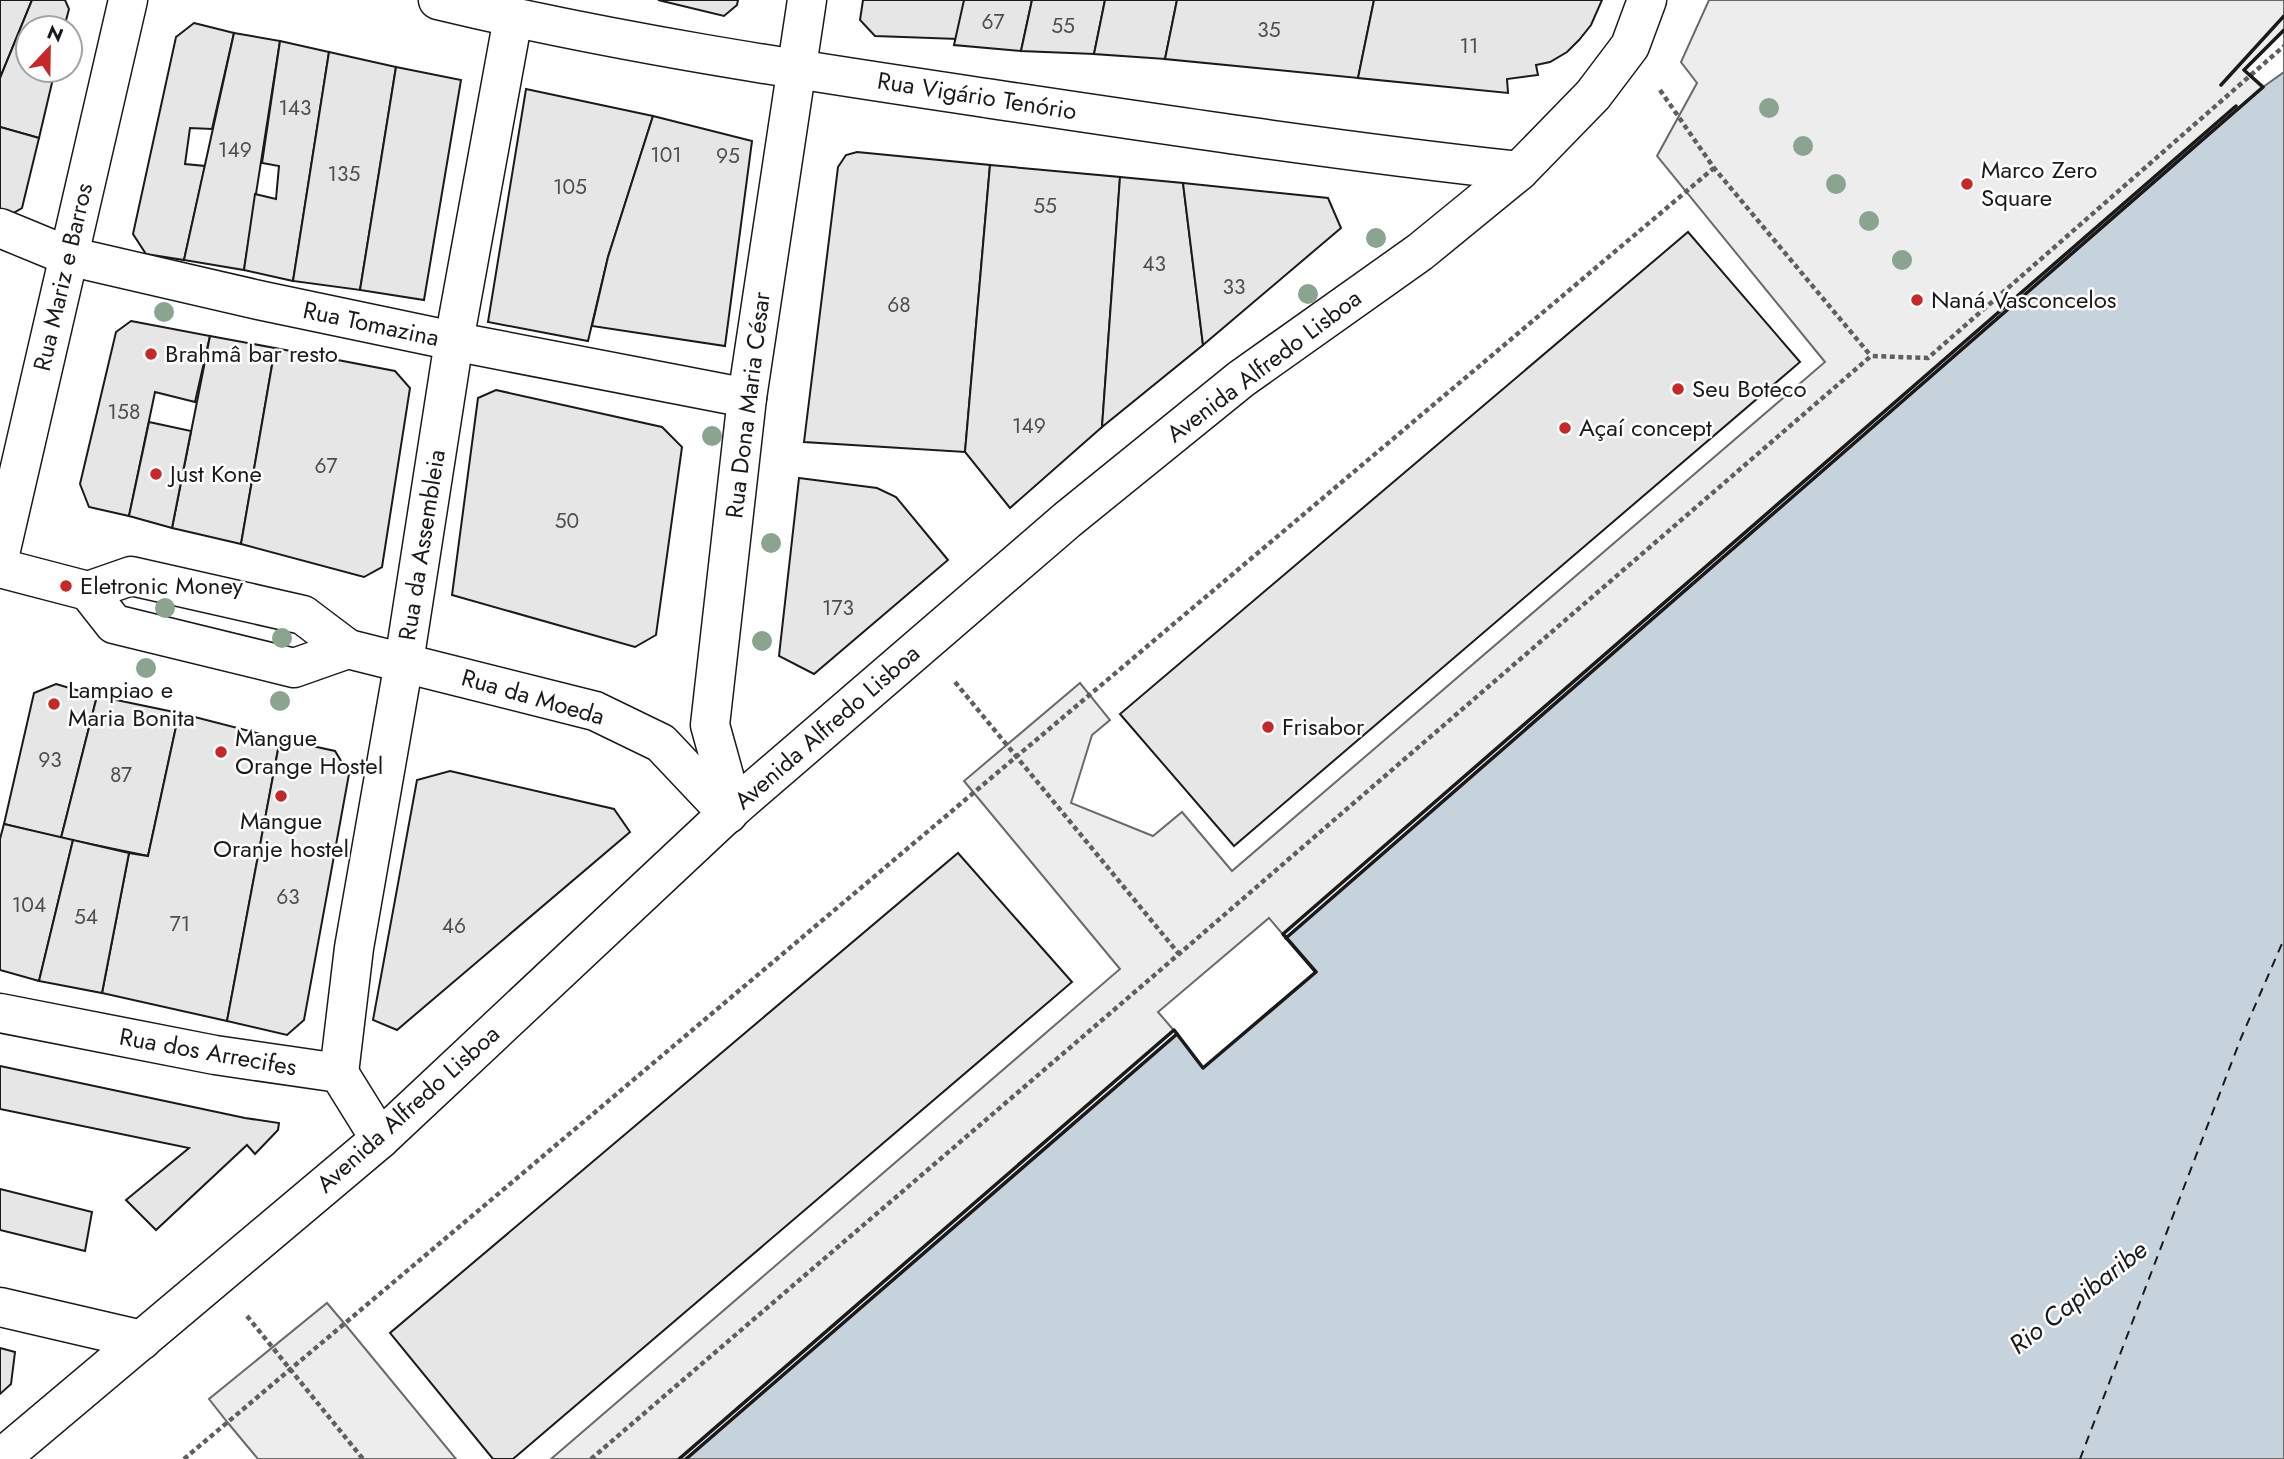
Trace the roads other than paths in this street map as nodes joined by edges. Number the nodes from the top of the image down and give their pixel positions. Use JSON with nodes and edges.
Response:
{"nodes":[{"id":1,"x":128,"y":0,"type":"edge"},
{"id":2,"x":438,"y":0,"type":"edge"},
{"id":3,"x":807,"y":0,"type":"edge"},
{"id":4,"x":1647,"y":0,"type":"edge"},
{"id":5,"x":513,"y":18,"type":"junction"},
{"id":6,"x":795,"y":71,"type":"junction"},
{"id":7,"x":1519,"y":171,"type":"junction"},
{"id":8,"x":0,"y":228,"type":"edge"},
{"id":9,"x":68,"y":256,"type":"junction"},
{"id":10,"x":454,"y":341,"type":"junction"},
{"id":11,"x":747,"y":398,"type":"junction"},
{"id":12,"x":0,"y":554,"type":"edge"},
{"id":13,"x":0,"y":568,"type":"edge"},
{"id":14,"x":88,"y":591,"type":"junction"},
{"id":15,"x":348,"y":649,"type":"junction"},
{"id":16,"x":404,"y":662,"type":"junction"},
{"id":17,"x":730,"y":811,"type":"junction"},
{"id":18,"x":0,"y":1013,"type":"edge"},
{"id":19,"x":339,"y":1073,"type":"junction"},
{"id":20,"x":380,"y":1139,"type":"junction"},
{"id":21,"x":0,"y":1307,"type":"edge"},
{"id":22,"x":142,"y":1340,"type":"junction"},
{"id":23,"x":0,"y":1459,"type":"edge"}],
"edges":[{"from":1,"to":9,"type":"street","name":"Rua Mariz e Barros"},
{"from":2,"to":5,"type":"street","name":"Rua Vigário Tenório"},
{"from":3,"to":6,"type":"street","name":"Rua Dona Maria César"},
{"from":4,"to":7,"type":"street","name":"Avenida Alfredo Lisboa"},
{"from":5,"to":6,"type":"street","name":"Rua Vigário Tenório"},
{"from":5,"to":10,"type":"street","name":"Rua da Assembleia"},
{"from":6,"to":7,"type":"street","name":"Rua Vigário Tenório"},
{"from":6,"to":11,"type":"street","name":"Rua Dona Maria César"},
{"from":7,"to":17,"type":"street","name":"Avenida Alfredo Lisboa"},
{"from":8,"to":9,"type":"street","name":"Rua Tomazina"},
{"from":9,"to":10,"type":"street","name":"Rua Tomazina"},
{"from":9,"to":12,"type":"street","name":"Rua Mariz e Barros"},
{"from":10,"to":11,"type":"street","name":"Rua Tomazina"},
{"from":10,"to":16,"type":"street","name":"Rua da Assembleia"},
{"from":11,"to":17,"type":"street","name":"Rua Dona Maria César"},
{"from":13,"to":14,"type":"street"},
{"from":14,"to":15,"type":"street","name":"Rua da Moeda"},
{"from":14,"to":15,"type":"street"},
{"from":15,"to":16,"type":"street","name":"Rua da Moeda"},
{"from":16,"to":17,"type":"street","name":"Rua da Moeda"},
{"from":16,"to":19,"type":"street","name":"Rua da Assembleia"},
{"from":17,"to":20,"type":"street","name":"Avenida Alfredo Lisboa"},
{"from":18,"to":19,"type":"street","name":"Rua dos Arrecifes"},
{"from":19,"to":20,"type":"street"},
{"from":20,"to":22,"type":"street","name":"Avenida Alfredo Lisboa"},
{"from":21,"to":22,"type":"street"},
{"from":22,"to":23,"type":"street","name":"Avenida Alfredo Lisboa"}]}
